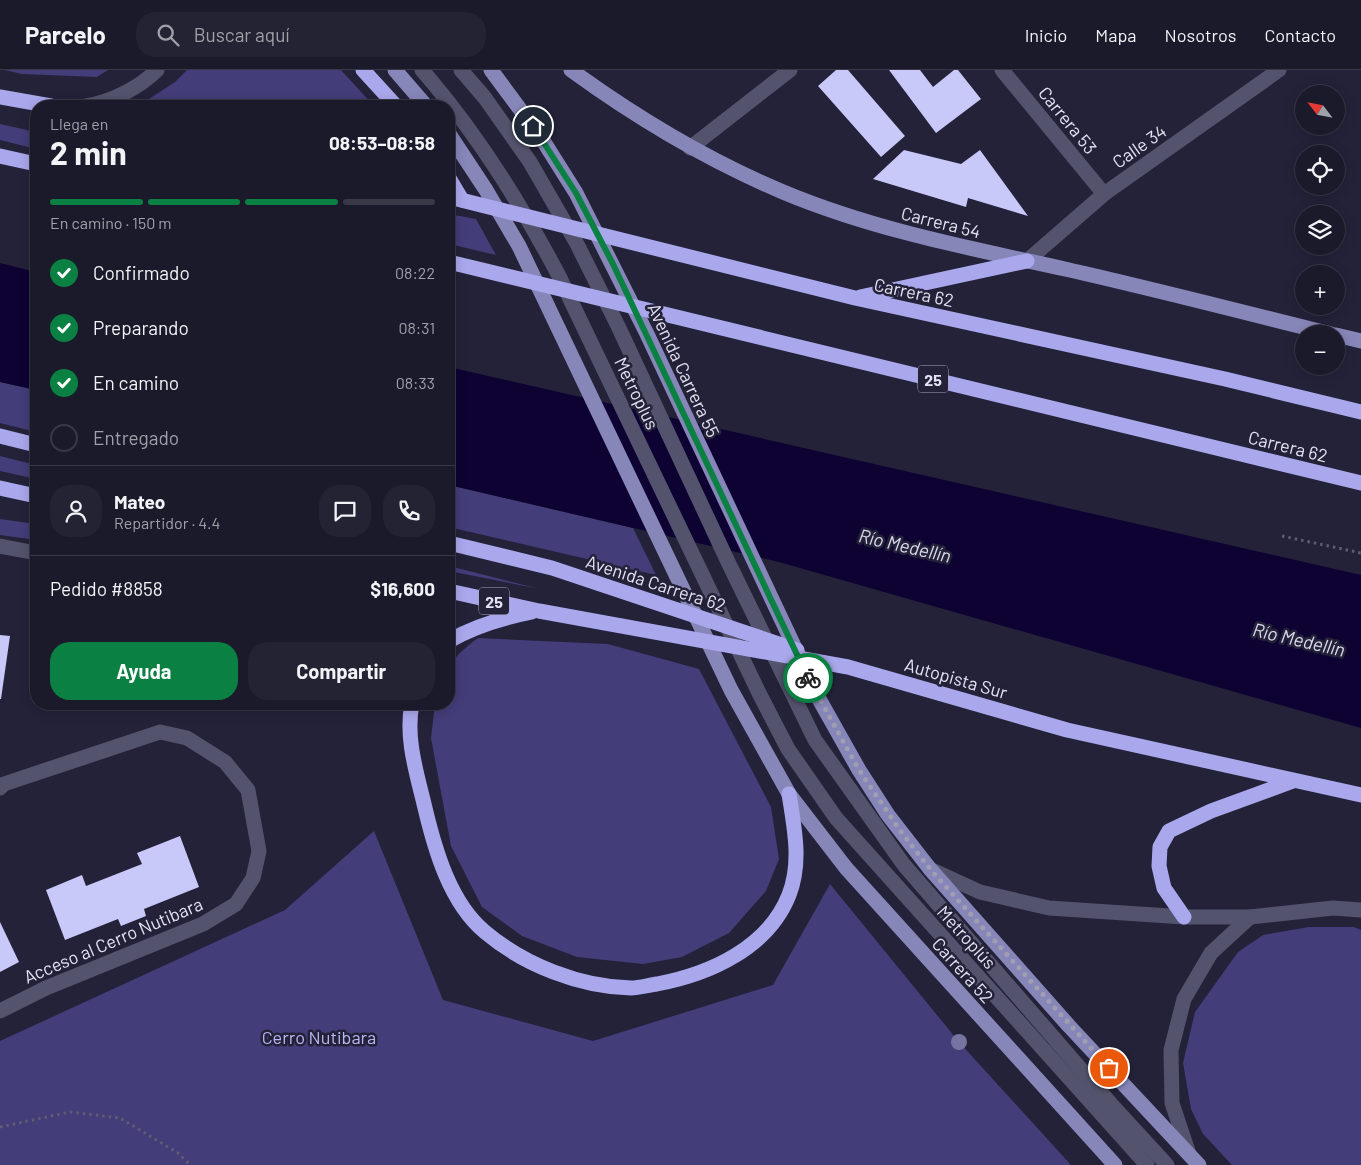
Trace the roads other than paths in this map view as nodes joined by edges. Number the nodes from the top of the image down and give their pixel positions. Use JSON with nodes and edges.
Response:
{"nodes":[{"id":1,"x":157,"y":70,"type":"edge"},
{"id":2,"x":363,"y":70,"type":"edge"},
{"id":3,"x":395,"y":70,"type":"edge"},
{"id":4,"x":422,"y":70,"type":"edge"},
{"id":5,"x":461,"y":70,"type":"edge"},
{"id":6,"x":491,"y":70,"type":"edge"},
{"id":7,"x":571,"y":70,"type":"edge"},
{"id":8,"x":790,"y":70,"type":"edge"},
{"id":9,"x":1002,"y":70,"type":"edge"},
{"id":10,"x":1279,"y":70,"type":"edge"},
{"id":11,"x":0,"y":96,"type":"edge"},
{"id":12,"x":105,"y":100,"type":"edge"},
{"id":13,"x":390,"y":100,"type":"edge"},
{"id":14,"x":421,"y":100,"type":"edge"},
{"id":15,"x":448,"y":100,"type":"edge"},
{"id":16,"x":30,"y":102,"type":"edge"},
{"id":17,"x":455,"y":109,"type":"edge"},
{"id":18,"x":455,"y":143,"type":"edge"},
{"id":19,"x":690,"y":148,"type":"junction"},
{"id":20,"x":0,"y":156,"type":"edge"},
{"id":21,"x":30,"y":163,"type":"edge"},
{"id":22,"x":1104,"y":194,"type":"junction"},
{"id":23,"x":455,"y":198,"type":"edge"},
{"id":24,"x":1027,"y":261,"type":"junction"},
{"id":25,"x":455,"y":263,"type":"edge"},
{"id":26,"x":855,"y":298,"type":"junction"},
{"id":27,"x":1295,"y":325,"type":"edge"},
{"id":28,"x":1345,"y":337,"type":"edge"},
{"id":29,"x":1361,"y":341,"type":"edge"},
{"id":30,"x":1361,"y":412,"type":"edge"},
{"id":31,"x":0,"y":436,"type":"edge"},
{"id":32,"x":30,"y":444,"type":"edge"},
{"id":33,"x":1361,"y":483,"type":"edge"},
{"id":34,"x":0,"y":488,"type":"edge"},
{"id":35,"x":30,"y":495,"type":"edge"},
{"id":36,"x":455,"y":544,"type":"edge"},
{"id":37,"x":0,"y":546,"type":"edge"},
{"id":38,"x":30,"y":553,"type":"edge"},
{"id":39,"x":455,"y":591,"type":"edge"},
{"id":40,"x":538,"y":611,"type":"junction"},
{"id":41,"x":455,"y":638,"type":"edge"},
{"id":42,"x":848,"y":667,"type":"junction"},
{"id":43,"x":411,"y":710,"type":"edge"},
{"id":44,"x":788,"y":750,"type":"joint"},
{"id":45,"x":1294,"y":781,"type":"junction"},
{"id":46,"x":1,"y":785,"type":"edge"},
{"id":47,"x":789,"y":794,"type":"junction"},
{"id":48,"x":1361,"y":796,"type":"edge"},
{"id":49,"x":930,"y":869,"type":"junction"},
{"id":50,"x":1361,"y":910,"type":"edge"},
{"id":51,"x":1250,"y":916,"type":"junction"},
{"id":52,"x":1184,"y":917,"type":"junction"},
{"id":53,"x":0,"y":1011,"type":"edge"},
{"id":54,"x":1189,"y":1154,"type":"junction"},
{"id":55,"x":1115,"y":1165,"type":"edge"},
{"id":56,"x":1148,"y":1165,"type":"edge"},
{"id":57,"x":1168,"y":1165,"type":"edge"},
{"id":58,"x":1199,"y":1165,"type":"edge"}],
"edges":[{"from":1,"to":12,"type":"street"},
{"from":2,"to":13,"type":"highway"},
{"from":3,"to":14,"type":"main road"},
{"from":4,"to":15,"type":"street","name":"Metroplus"},
{"from":5,"to":57,"type":"street","name":"Metroplús"},
{"from":6,"to":49,"type":"main road","name":"Avenida Carrera 55"},
{"from":7,"to":19,"type":"main road","name":"Carrera 54"},
{"from":8,"to":19,"type":"street"},
{"from":9,"to":22,"type":"street","name":"Carrera 53"},
{"from":10,"to":22,"type":"street","name":"Calle 34"},
{"from":11,"to":16,"type":"highway"},
{"from":17,"to":44,"type":"street","name":"Metroplus"},
{"from":18,"to":47,"type":"main road","name":"Carrera 52"},
{"from":19,"to":24,"type":"main road","name":"Carrera 54"},
{"from":20,"to":21,"type":"highway"},
{"from":22,"to":24,"type":"street","name":"Calle 34"},
{"from":23,"to":26,"type":"highway","name":"Carrera 62"},
{"from":24,"to":26,"type":"highway"},
{"from":24,"to":27,"type":"main road","name":"Carrera 54"},
{"from":25,"to":33,"type":"highway","name":"Carrera 62","number":"25"},
{"from":26,"to":30,"type":"highway","name":"Carrera 62"},
{"from":28,"to":29,"type":"main road"},
{"from":31,"to":32,"type":"highway"},
{"from":34,"to":35,"type":"highway"},
{"from":36,"to":42,"type":"highway","name":"Avenida Carrera 62","number":"25"},
{"from":37,"to":38,"type":"street"},
{"from":39,"to":40,"type":"highway","number":"25"},
{"from":40,"to":41,"type":"highway"},
{"from":40,"to":42,"type":"highway","name":"Autopista Sur","number":"25"},
{"from":42,"to":45,"type":"highway","name":"Autopista Sur","number":"25"},
{"from":43,"to":47,"type":"highway"},
{"from":44,"to":56,"type":"street","name":"Metroplús"},
{"from":45,"to":48,"type":"highway","name":"Autopista Sur","number":"25"},
{"from":45,"to":52,"type":"highway"},
{"from":46,"to":53,"type":"street","name":"Acceso al Cerro Nutibara"},
{"from":47,"to":55,"type":"main road","name":"Carrera 52"},
{"from":49,"to":52,"type":"street"},
{"from":49,"to":54,"type":"main road"},
{"from":50,"to":51,"type":"street"},
{"from":51,"to":52,"type":"street"},
{"from":51,"to":54,"type":"street"},
{"from":54,"to":58,"type":"main road"}]}
